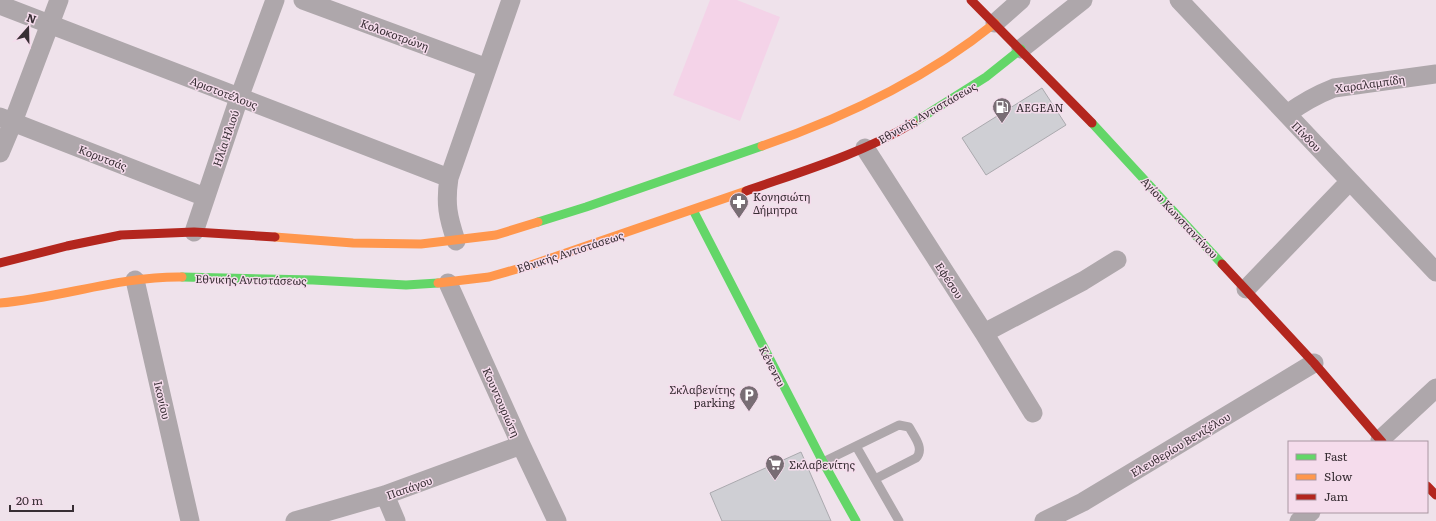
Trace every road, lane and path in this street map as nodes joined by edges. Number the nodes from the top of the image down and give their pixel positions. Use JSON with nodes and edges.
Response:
{"nodes":[{"id":1,"x":59,"y":0,"type":"edge"},
{"id":2,"x":275,"y":0,"type":"edge"},
{"id":3,"x":303,"y":0,"type":"edge"},
{"id":4,"x":511,"y":0,"type":"edge"},
{"id":5,"x":971,"y":0,"type":"edge"},
{"id":6,"x":1021,"y":0,"type":"edge"},
{"id":7,"x":1083,"y":0,"type":"edge"},
{"id":8,"x":1179,"y":0,"type":"edge"},
{"id":9,"x":0,"y":5,"type":"edge"},
{"id":10,"x":995,"y":23,"type":"junction"},
{"id":11,"x":50,"y":25,"type":"junction"},
{"id":12,"x":1021,"y":49,"type":"junction"},
{"id":13,"x":487,"y":68,"type":"junction"},
{"id":14,"x":1436,"y":74,"type":"edge"},
{"id":15,"x":239,"y":98,"type":"junction"},
{"id":16,"x":1287,"y":114,"type":"junction"},
{"id":17,"x":6,"y":119,"type":"edge"},
{"id":18,"x":865,"y":148,"type":"junction"},
{"id":19,"x":0,"y":152,"type":"edge"},
{"id":20,"x":449,"y":178,"type":"junction"},
{"id":21,"x":1350,"y":181,"type":"junction"},
{"id":22,"x":205,"y":197,"type":"junction"},
{"id":23,"x":693,"y":210,"type":"junction"},
{"id":24,"x":194,"y":232,"type":"junction"},
{"id":25,"x":456,"y":241,"type":"junction"},
{"id":26,"x":1117,"y":260,"type":"dead end"},
{"id":27,"x":0,"y":263,"type":"edge"},
{"id":28,"x":1436,"y":272,"type":"edge"},
{"id":29,"x":135,"y":280,"type":"junction"},
{"id":30,"x":448,"y":283,"type":"junction"},
{"id":31,"x":1246,"y":289,"type":"junction"},
{"id":32,"x":0,"y":303,"type":"edge"},
{"id":33,"x":984,"y":333,"type":"junction"},
{"id":34,"x":1314,"y":363,"type":"junction"},
{"id":35,"x":1436,"y":388,"type":"edge"},
{"id":36,"x":1033,"y":413,"type":"dead end"},
{"id":37,"x":1381,"y":441,"type":"edge"},
{"id":38,"x":521,"y":445,"type":"junction"},
{"id":39,"x":856,"y":446,"type":"junction"},
{"id":40,"x":823,"y":462,"type":"junction"},
{"id":41,"x":875,"y":479,"type":"junction"},
{"id":42,"x":1428,"y":487,"type":"edge"},
{"id":43,"x":385,"y":495,"type":"junction"},
{"id":44,"x":1436,"y":495,"type":"edge"},
{"id":45,"x":1310,"y":513,"type":"edge"},
{"id":46,"x":190,"y":521,"type":"edge"},
{"id":47,"x":295,"y":521,"type":"edge"},
{"id":48,"x":396,"y":521,"type":"edge"},
{"id":49,"x":557,"y":521,"type":"edge"},
{"id":50,"x":856,"y":521,"type":"edge"},
{"id":51,"x":899,"y":521,"type":"edge"},
{"id":52,"x":1044,"y":521,"type":"edge"},
{"id":53,"x":1299,"y":521,"type":"edge"}],
"edges":[{"from":1,"to":11,"type":"street"},
{"from":2,"to":15,"type":"street","name":"Ηλία Ηλιού"},
{"from":3,"to":13,"type":"street","name":"Κολοκοτρώνη"},
{"from":4,"to":13,"type":"street"},
{"from":5,"to":10,"type":"main road","name":"Αγίου Κωνσταντίνου"},
{"from":6,"to":10,"type":"street"},
{"from":7,"to":12,"type":"street","name":"Εθνικής Αντιστάσεως"},
{"from":8,"to":16,"type":"street","name":"Πίνδου"},
{"from":9,"to":11,"type":"street","name":"Αριστοτέλους"},
{"from":10,"to":12,"type":"main road","name":"Αγίου Κωνσταντίνου"},
{"from":10,"to":25,"type":"main road"},
{"from":11,"to":15,"type":"street","name":"Αριστοτέλους"},
{"from":11,"to":17,"type":"street"},
{"from":12,"to":18,"type":"main road","name":"Εθνικής Αντιστάσεως"},
{"from":12,"to":31,"type":"main road","name":"Αγίου Κωνσταντίνου"},
{"from":13,"to":20,"type":"street"},
{"from":14,"to":16,"type":"street","name":"Χαραλαμπίδη"},
{"from":15,"to":20,"type":"street","name":"Αριστοτέλους"},
{"from":15,"to":22,"type":"street","name":"Ηλία Ηλιού"},
{"from":16,"to":21,"type":"street","name":"Πίνδου"},
{"from":17,"to":19,"type":"street"},
{"from":17,"to":22,"type":"street","name":"Κορυτσάς"},
{"from":18,"to":23,"type":"main road","name":"Εθνικής Αντιστάσεως"},
{"from":18,"to":33,"type":"street","name":"Εφέσου"},
{"from":20,"to":25,"type":"street"},
{"from":21,"to":28,"type":"street","name":"Πίνδου"},
{"from":21,"to":31,"type":"street"},
{"from":22,"to":24,"type":"street","name":"Ηλία Ηλιού"},
{"from":23,"to":30,"type":"main road","name":"Εθνικής Αντιστάσεως"},
{"from":23,"to":40,"type":"main road","name":"Κένεντυ"},
{"from":24,"to":25,"type":"main road"},
{"from":24,"to":27,"type":"main road"},
{"from":26,"to":33,"type":"street"},
{"from":29,"to":30,"type":"main road","name":"Εθνικής Αντιστάσεως"},
{"from":29,"to":32,"type":"main road","name":"Εθνικής Αντιστάσεως"},
{"from":29,"to":46,"type":"street","name":"Ικονίου"},
{"from":30,"to":38,"type":"street","name":"Κουντουριώτη"},
{"from":31,"to":34,"type":"main road","name":"Αγίου Κωνσταντίνου"},
{"from":33,"to":36,"type":"street","name":"Εφέσου"},
{"from":34,"to":37,"type":"main road","name":"Αγίου Κωνσταντίνου"},
{"from":34,"to":52,"type":"street","name":"Ελευθερίου Βενιζέλου"},
{"from":35,"to":37,"type":"street"},
{"from":38,"to":43,"type":"street","name":"Παπάγου"},
{"from":38,"to":49,"type":"street","name":"Κουντουριώτη"},
{"from":39,"to":40,"type":"lane"},
{"from":39,"to":41,"type":"lane"},
{"from":39,"to":41,"type":"lane"},
{"from":40,"to":50,"type":"main road","name":"Κένεντυ"},
{"from":41,"to":51,"type":"lane"},
{"from":42,"to":44,"type":"main road"},
{"from":43,"to":47,"type":"street","name":"Παπάγου"},
{"from":43,"to":48,"type":"street"},
{"from":45,"to":53,"type":"street"}]}
